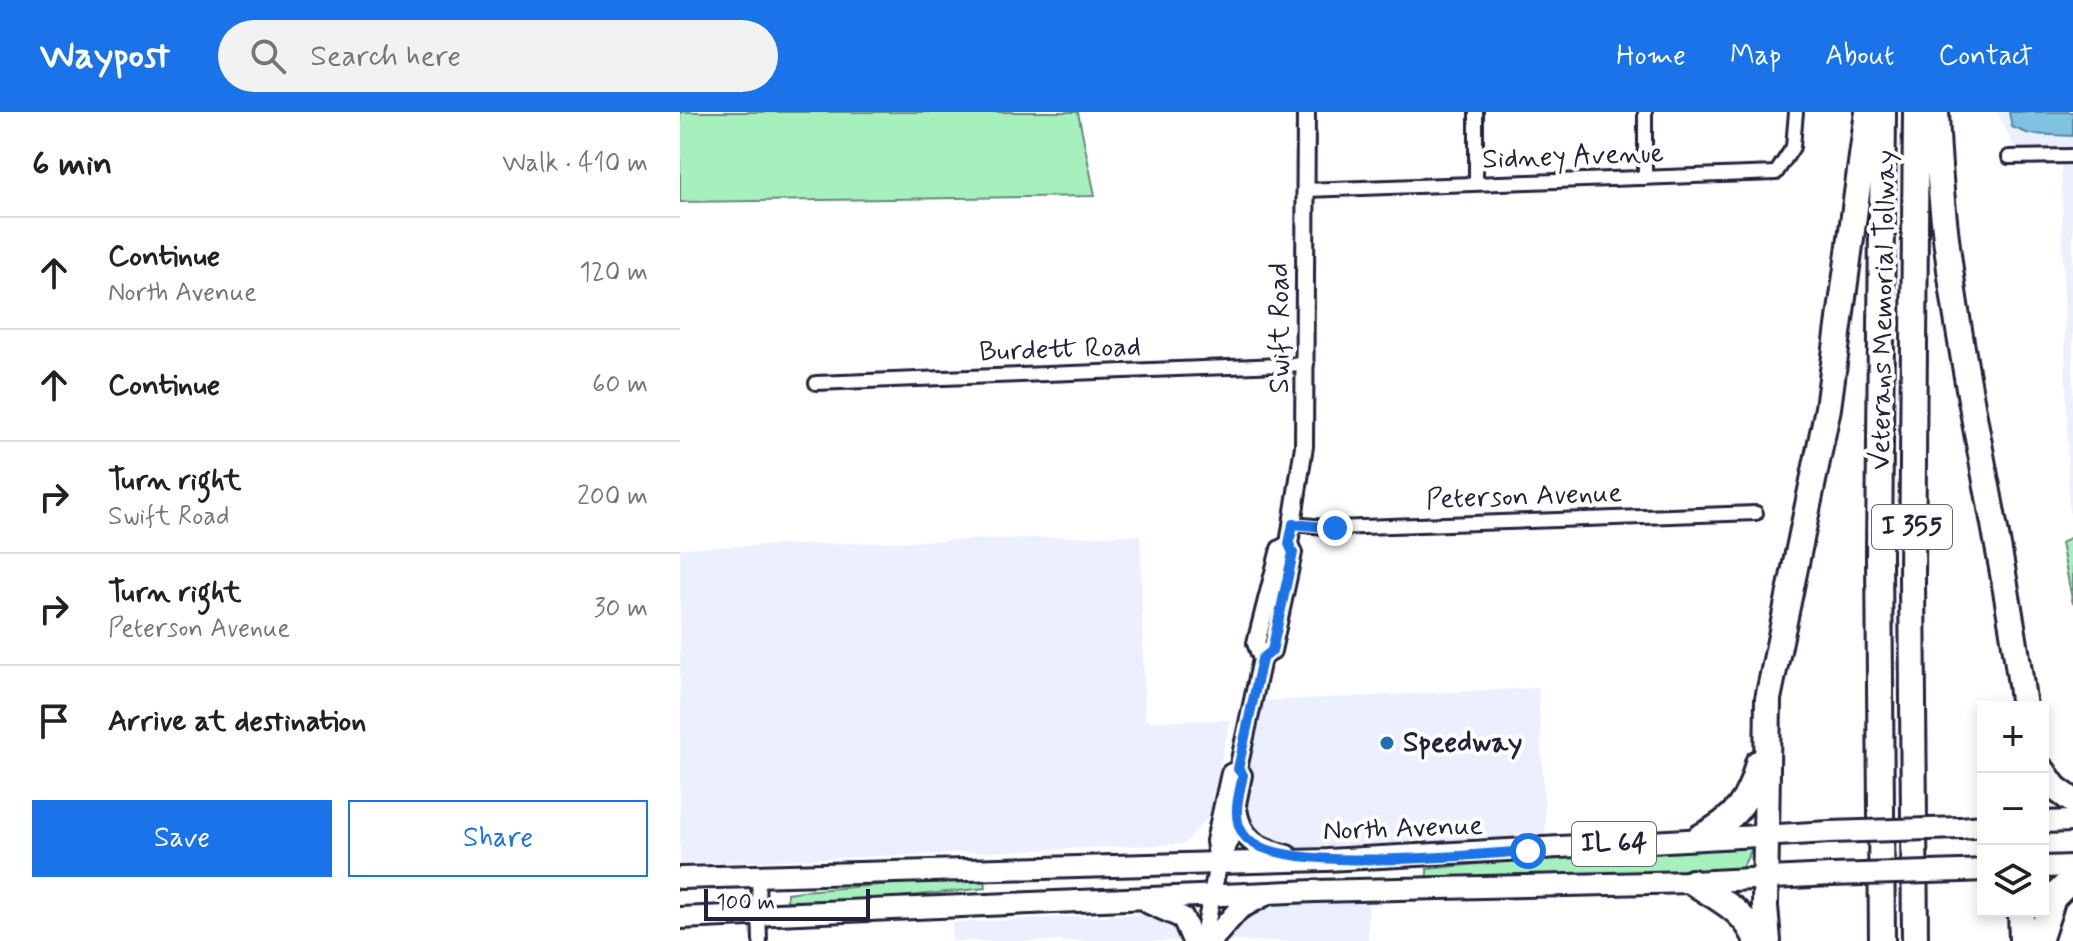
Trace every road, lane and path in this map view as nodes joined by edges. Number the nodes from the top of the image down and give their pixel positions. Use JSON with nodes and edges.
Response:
{"nodes":[{"id":1,"x":1306,"y":112,"type":"edge"},
{"id":2,"x":1476,"y":112,"type":"edge"},
{"id":3,"x":1645,"y":112,"type":"edge"},
{"id":4,"x":1796,"y":112,"type":"edge"},
{"id":5,"x":1868,"y":112,"type":"edge"},
{"id":6,"x":1883,"y":112,"type":"edge"},
{"id":7,"x":1916,"y":112,"type":"edge"},
{"id":8,"x":1936,"y":112,"type":"edge"},
{"id":9,"x":2073,"y":156,"type":"edge"},
{"id":10,"x":2009,"y":157,"type":"dead end"},
{"id":11,"x":1645,"y":178,"type":"junction"},
{"id":12,"x":1476,"y":184,"type":"junction"},
{"id":13,"x":1306,"y":190,"type":"junction"},
{"id":14,"x":1307,"y":364,"type":"junction"},
{"id":15,"x":816,"y":383,"type":"dead end"},
{"id":16,"x":1756,"y":513,"type":"dead end"},
{"id":17,"x":1293,"y":524,"type":"junction"},
{"id":18,"x":2023,"y":701,"type":"edge"},
{"id":19,"x":1765,"y":734,"type":"junction"},
{"id":20,"x":1238,"y":769,"type":"junction"},
{"id":21,"x":2044,"y":773,"type":"edge"},
{"id":22,"x":2073,"y":801,"type":"edge"},
{"id":23,"x":1236,"y":809,"type":"junction"},
{"id":24,"x":2073,"y":821,"type":"edge"},
{"id":25,"x":2049,"y":822,"type":"edge"},
{"id":26,"x":1977,"y":827,"type":"edge"},
{"id":27,"x":1768,"y":834,"type":"junction"},
{"id":28,"x":1700,"y":837,"type":"junction"},
{"id":29,"x":1327,"y":860,"type":"junction"},
{"id":30,"x":1218,"y":864,"type":"junction"},
{"id":31,"x":2073,"y":866,"type":"edge"},
{"id":32,"x":2049,"y":867,"type":"edge"},
{"id":33,"x":1977,"y":870,"type":"edge"},
{"id":34,"x":758,"y":876,"type":"junction"},
{"id":35,"x":680,"y":878,"type":"edge"},
{"id":36,"x":1767,"y":878,"type":"junction"},
{"id":37,"x":2073,"y":878,"type":"edge"},
{"id":38,"x":1692,"y":882,"type":"junction"},
{"id":39,"x":1273,"y":892,"type":"junction"},
{"id":40,"x":1213,"y":895,"type":"junction"},
{"id":41,"x":1138,"y":899,"type":"junction"},
{"id":42,"x":760,"y":915,"type":"junction"},
{"id":43,"x":2021,"y":917,"type":"edge"},
{"id":44,"x":680,"y":918,"type":"edge"},
{"id":45,"x":760,"y":941,"type":"edge"},
{"id":46,"x":1193,"y":941,"type":"edge"},
{"id":47,"x":1203,"y":941,"type":"edge"},
{"id":48,"x":1211,"y":941,"type":"edge"},
{"id":49,"x":1757,"y":941,"type":"edge"},
{"id":50,"x":1768,"y":941,"type":"edge"},
{"id":51,"x":1882,"y":941,"type":"edge"},
{"id":52,"x":1915,"y":941,"type":"edge"},
{"id":53,"x":2022,"y":941,"type":"edge"},
{"id":54,"x":2039,"y":941,"type":"edge"}],
"edges":[{"from":1,"to":13,"type":"street","name":"Swift Road"},
{"from":2,"to":12,"type":"street"},
{"from":3,"to":11,"type":"street"},
{"from":4,"to":11,"type":"street","name":"Sidney Avenue"},
{"from":5,"to":19,"type":"highway"},
{"from":6,"to":51,"type":"highway","name":"Veterans Memorial Tollway","number":"I 355"},
{"from":7,"to":52,"type":"highway","name":"Veterans Memorial Tollway","number":"I 355"},
{"from":8,"to":18,"type":"highway"},
{"from":9,"to":10,"type":"street"},
{"from":11,"to":12,"type":"street","name":"Sidney Avenue"},
{"from":12,"to":13,"type":"street","name":"Sidney Avenue"},
{"from":13,"to":14,"type":"street","name":"Swift Road"},
{"from":14,"to":15,"type":"street","name":"Burdett Road"},
{"from":14,"to":17,"type":"street","name":"Swift Road"},
{"from":16,"to":17,"type":"street","name":"Peterson Avenue"},
{"from":17,"to":20,"type":"street","name":"Swift Road"},
{"from":19,"to":27,"type":"highway"},
{"from":19,"to":28,"type":"highway"},
{"from":20,"to":23,"type":"street","name":"Swift Road"},
{"from":20,"to":30,"type":"street","name":"Swift Road"},
{"from":21,"to":22,"type":"highway"},
{"from":23,"to":29,"type":"main road"},
{"from":23,"to":30,"type":"street","name":"Swift Road"},
{"from":24,"to":25,"type":"main road"},
{"from":26,"to":27,"type":"main road","name":"North Avenue","number":"IL 64","bridge":true},
{"from":27,"to":28,"type":"main road","name":"North Avenue","number":"IL 64"},
{"from":27,"to":36,"type":"highway"},
{"from":28,"to":29,"type":"main road","name":"North Avenue","number":"IL 64"},
{"from":29,"to":30,"type":"main road","name":"North Avenue","number":"IL 64"},
{"from":30,"to":34,"type":"main road","name":"North Avenue","number":"IL 64"},
{"from":30,"to":40,"type":"street","name":"Swift Road"},
{"from":31,"to":32,"type":"main road"},
{"from":33,"to":36,"type":"main road","name":"North Avenue","number":"IL 64","bridge":true},
{"from":34,"to":35,"type":"main road","name":"North Avenue","number":"IL 64"},
{"from":34,"to":42,"type":"street"},
{"from":36,"to":38,"type":"main road","name":"North Avenue","number":"IL 64"},
{"from":36,"to":50,"type":"highway"},
{"from":37,"to":54,"type":"highway"},
{"from":38,"to":39,"type":"main road","name":"North Avenue","number":"IL 64"},
{"from":38,"to":49,"type":"highway"},
{"from":39,"to":40,"type":"main road","name":"North Avenue","number":"IL 64"},
{"from":39,"to":48,"type":"main road"},
{"from":40,"to":41,"type":"main road","name":"North Avenue","number":"IL 64"},
{"from":40,"to":47,"type":"street","name":"Swift Road"},
{"from":41,"to":42,"type":"main road","name":"North Avenue","number":"IL 64"},
{"from":41,"to":46,"type":"main road"},
{"from":42,"to":44,"type":"main road","name":"North Avenue","number":"IL 64"},
{"from":42,"to":45,"type":"street"},
{"from":43,"to":53,"type":"highway"}]}
